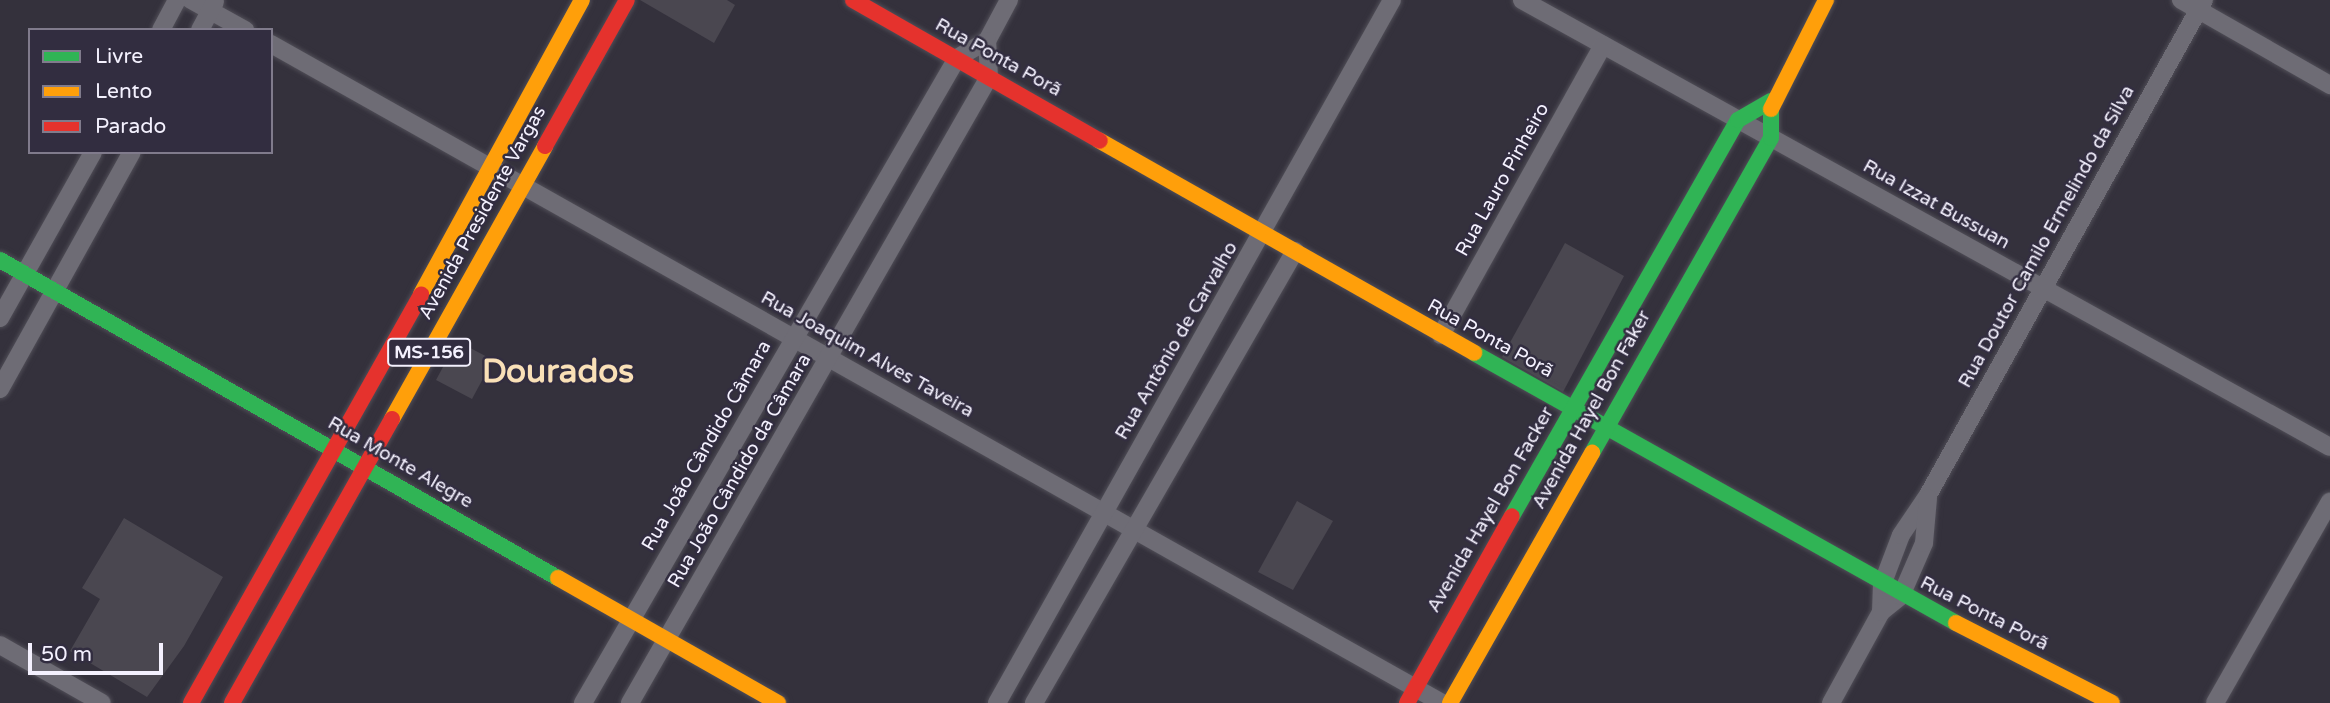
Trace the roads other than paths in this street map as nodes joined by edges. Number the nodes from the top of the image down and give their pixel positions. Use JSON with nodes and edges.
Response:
{"nodes":[{"id":1,"x":177,"y":0,"type":"edge"},
{"id":2,"x":191,"y":0,"type":"edge"},
{"id":3,"x":582,"y":0,"type":"edge"},
{"id":4,"x":627,"y":0,"type":"edge"},
{"id":5,"x":853,"y":0,"type":"edge"},
{"id":6,"x":1009,"y":0,"type":"edge"},
{"id":7,"x":1392,"y":0,"type":"edge"},
{"id":8,"x":1521,"y":0,"type":"edge"},
{"id":9,"x":1826,"y":0,"type":"edge"},
{"id":10,"x":2181,"y":0,"type":"edge"},
{"id":11,"x":213,"y":5,"type":"edge"},
{"id":12,"x":2202,"y":5,"type":"edge"},
{"id":13,"x":162,"y":28,"type":"edge"},
{"id":14,"x":201,"y":28,"type":"edge"},
{"id":15,"x":242,"y":28,"type":"edge"},
{"id":16,"x":987,"y":41,"type":"junction"},
{"id":17,"x":273,"y":45,"type":"edge"},
{"id":18,"x":1603,"y":45,"type":"junction"},
{"id":19,"x":957,"y":58,"type":"junction"},
{"id":20,"x":989,"y":77,"type":"junction"},
{"id":21,"x":2330,"y":85,"type":"edge"},
{"id":22,"x":1771,"y":101,"type":"junction"},
{"id":23,"x":1738,"y":120,"type":"junction"},
{"id":24,"x":1771,"y":138,"type":"junction"},
{"id":25,"x":92,"y":154,"type":"edge"},
{"id":26,"x":131,"y":154,"type":"edge"},
{"id":27,"x":489,"y":165,"type":"junction"},
{"id":28,"x":524,"y":184,"type":"junction"},
{"id":29,"x":1263,"y":232,"type":"junction"},
{"id":30,"x":1295,"y":251,"type":"junction"},
{"id":31,"x":0,"y":260,"type":"edge"},
{"id":32,"x":25,"y":274,"type":"junction"},
{"id":33,"x":2040,"y":287,"type":"junction"},
{"id":34,"x":55,"y":291,"type":"junction"},
{"id":35,"x":0,"y":318,"type":"edge"},
{"id":36,"x":1441,"y":335,"type":"junction"},
{"id":37,"x":794,"y":338,"type":"junction"},
{"id":38,"x":829,"y":358,"type":"junction"},
{"id":39,"x":0,"y":389,"type":"edge"},
{"id":40,"x":1573,"y":409,"type":"junction"},
{"id":41,"x":1607,"y":429,"type":"junction"},
{"id":42,"x":2330,"y":447,"type":"edge"},
{"id":43,"x":336,"y":449,"type":"junction"},
{"id":44,"x":368,"y":468,"type":"junction"},
{"id":45,"x":1928,"y":495,"type":"junction"},
{"id":46,"x":2330,"y":501,"type":"edge"},
{"id":47,"x":1104,"y":511,"type":"junction"},
{"id":48,"x":1132,"y":527,"type":"junction"},
{"id":49,"x":1882,"y":585,"type":"junction"},
{"id":50,"x":1901,"y":596,"type":"junction"},
{"id":51,"x":1881,"y":612,"type":"junction"},
{"id":52,"x":629,"y":622,"type":"junction"},
{"id":53,"x":664,"y":642,"type":"junction"},
{"id":54,"x":0,"y":645,"type":"edge"},
{"id":55,"x":214,"y":662,"type":"junction"},
{"id":56,"x":245,"y":680,"type":"junction"},
{"id":57,"x":1411,"y":696,"type":"edge"},
{"id":58,"x":102,"y":703,"type":"edge"},
{"id":59,"x":191,"y":703,"type":"edge"},
{"id":60,"x":232,"y":703,"type":"edge"},
{"id":61,"x":583,"y":703,"type":"edge"},
{"id":62,"x":630,"y":703,"type":"edge"},
{"id":63,"x":778,"y":703,"type":"edge"},
{"id":64,"x":997,"y":703,"type":"edge"},
{"id":65,"x":1034,"y":703,"type":"edge"},
{"id":66,"x":1442,"y":703,"type":"edge"},
{"id":67,"x":1450,"y":703,"type":"edge"},
{"id":68,"x":1831,"y":703,"type":"edge"},
{"id":69,"x":2112,"y":703,"type":"edge"},
{"id":70,"x":2215,"y":703,"type":"edge"}],
"edges":[{"from":1,"to":13,"type":"street"},
{"from":2,"to":11,"type":"street"},
{"from":3,"to":27,"type":"street","name":"Avenida Presidente Vargas"},
{"from":4,"to":28,"type":"street","name":"Avenida Presidente Vargas","number":"MS-156"},
{"from":5,"to":19,"type":"street","name":"Rua Ponta Porã"},
{"from":6,"to":16,"type":"street"},
{"from":7,"to":29,"type":"street","name":"Rua Antônio de Carvalho"},
{"from":8,"to":18,"type":"street","name":"Rua Izzat Bussuan"},
{"from":9,"to":22,"type":"street"},
{"from":10,"to":12,"type":"street"},
{"from":11,"to":14,"type":"street"},
{"from":11,"to":15,"type":"street"},
{"from":12,"to":21,"type":"street"},
{"from":12,"to":33,"type":"street","name":"Rua Doutor Camilo Ermelindo da Silva"},
{"from":16,"to":19,"type":"street"},
{"from":16,"to":20,"type":"street"},
{"from":17,"to":27,"type":"street","name":"Rua Joaquim Alves Taveira"},
{"from":18,"to":23,"type":"street","name":"Rua Izzat Bussuan"},
{"from":18,"to":36,"type":"street","name":"Rua Lauro Pinheiro"},
{"from":19,"to":20,"type":"street","name":"Rua Ponta Porã"},
{"from":19,"to":37,"type":"street","name":"Rua João Cândido Câmara"},
{"from":20,"to":29,"type":"street","name":"Rua Ponta Porã"},
{"from":20,"to":38,"type":"street","name":"Rua João Cândido da Câmara"},
{"from":22,"to":23,"type":"street"},
{"from":22,"to":24,"type":"street"},
{"from":23,"to":24,"type":"street","name":"Rua Izzat Bussuan"},
{"from":23,"to":40,"type":"street","name":"Avenida Hayel Bon Facker"},
{"from":24,"to":33,"type":"street","name":"Rua Izzat Bussuan"},
{"from":24,"to":41,"type":"street","name":"Avenida Hayel Bon Faker"},
{"from":25,"to":32,"type":"street"},
{"from":26,"to":34,"type":"street"},
{"from":27,"to":28,"type":"street","name":"Rua Joaquim Alves Taveira"},
{"from":27,"to":43,"type":"street","name":"Avenida Presidente Vargas"},
{"from":28,"to":37,"type":"street","name":"Rua Joaquim Alves Taveira"},
{"from":28,"to":44,"type":"street","name":"Avenida Presidente Vargas","number":"MS-156"},
{"from":29,"to":30,"type":"street","name":"Rua Ponta Porã"},
{"from":29,"to":47,"type":"street","name":"Rua Antônio de Carvalho"},
{"from":30,"to":36,"type":"street","name":"Rua Ponta Porã"},
{"from":30,"to":48,"type":"street"},
{"from":31,"to":32,"type":"street","name":"Rua Monte Alegre"},
{"from":32,"to":34,"type":"street","name":"Rua Monte Alegre"},
{"from":32,"to":35,"type":"street"},
{"from":33,"to":42,"type":"street","name":"Rua Izzat Bussuan"},
{"from":33,"to":45,"type":"street","name":"Rua Doutor Camilo Ermelindo da Silva"},
{"from":34,"to":39,"type":"street"},
{"from":34,"to":43,"type":"street","name":"Rua Monte Alegre"},
{"from":36,"to":40,"type":"street","name":"Rua Ponta Porã"},
{"from":37,"to":38,"type":"street","name":"Rua Joaquim Alves Taveira"},
{"from":37,"to":52,"type":"street","name":"Rua João Cândido Câmara"},
{"from":38,"to":47,"type":"street","name":"Rua Joaquim Alves Taveira"},
{"from":38,"to":53,"type":"street","name":"Rua João Cândido da Câmara"},
{"from":40,"to":41,"type":"street","name":"Rua Ponta Porã"},
{"from":40,"to":57,"type":"street","name":"Avenida Hayel Bon Facker"},
{"from":41,"to":49,"type":"street","name":"Rua Ponta Porã"},
{"from":41,"to":67,"type":"street","name":"Avenida Hayel Bon Faker"},
{"from":43,"to":44,"type":"street","name":"Rua Monte Alegre"},
{"from":43,"to":55,"type":"street","name":"Avenida Presidente Vargas"},
{"from":44,"to":52,"type":"street","name":"Rua Monte Alegre"},
{"from":44,"to":56,"type":"street","name":"Avenida Presidente Vargas","number":"MS-156"},
{"from":45,"to":49,"type":"street","name":"Rua Doutor Camilo Ermelindo da Silva"},
{"from":45,"to":50,"type":"street"},
{"from":46,"to":70,"type":"street"},
{"from":47,"to":48,"type":"street","name":"Rua Joaquim Alves Taveira"},
{"from":47,"to":64,"type":"street","name":"Rua Antônio de Carvalho"},
{"from":48,"to":57,"type":"street","name":"Rua Joaquim Alves Taveira"},
{"from":48,"to":65,"type":"street"},
{"from":49,"to":50,"type":"street","name":"Rua Ponta Porã"},
{"from":49,"to":51,"type":"street","name":"Rua Doutor Camilo Ermelindo da Silva"},
{"from":50,"to":51,"type":"street"},
{"from":50,"to":69,"type":"street","name":"Rua Ponta Porã"},
{"from":51,"to":68,"type":"street"},
{"from":52,"to":53,"type":"street","name":"Rua Monte Alegre"},
{"from":52,"to":61,"type":"street","name":"Rua João Cândido Câmara"},
{"from":53,"to":62,"type":"street","name":"Rua João Cândido da Câmara"},
{"from":53,"to":63,"type":"street","name":"Rua Monte Alegre"},
{"from":54,"to":58,"type":"street"},
{"from":55,"to":56,"type":"street"},
{"from":55,"to":59,"type":"street","name":"Avenida Presidente Vargas"},
{"from":56,"to":60,"type":"street","name":"Avenida Presidente Vargas","number":"MS-156"},
{"from":57,"to":66,"type":"street","name":"Rua Joaquim Alves Taveira"}]}
